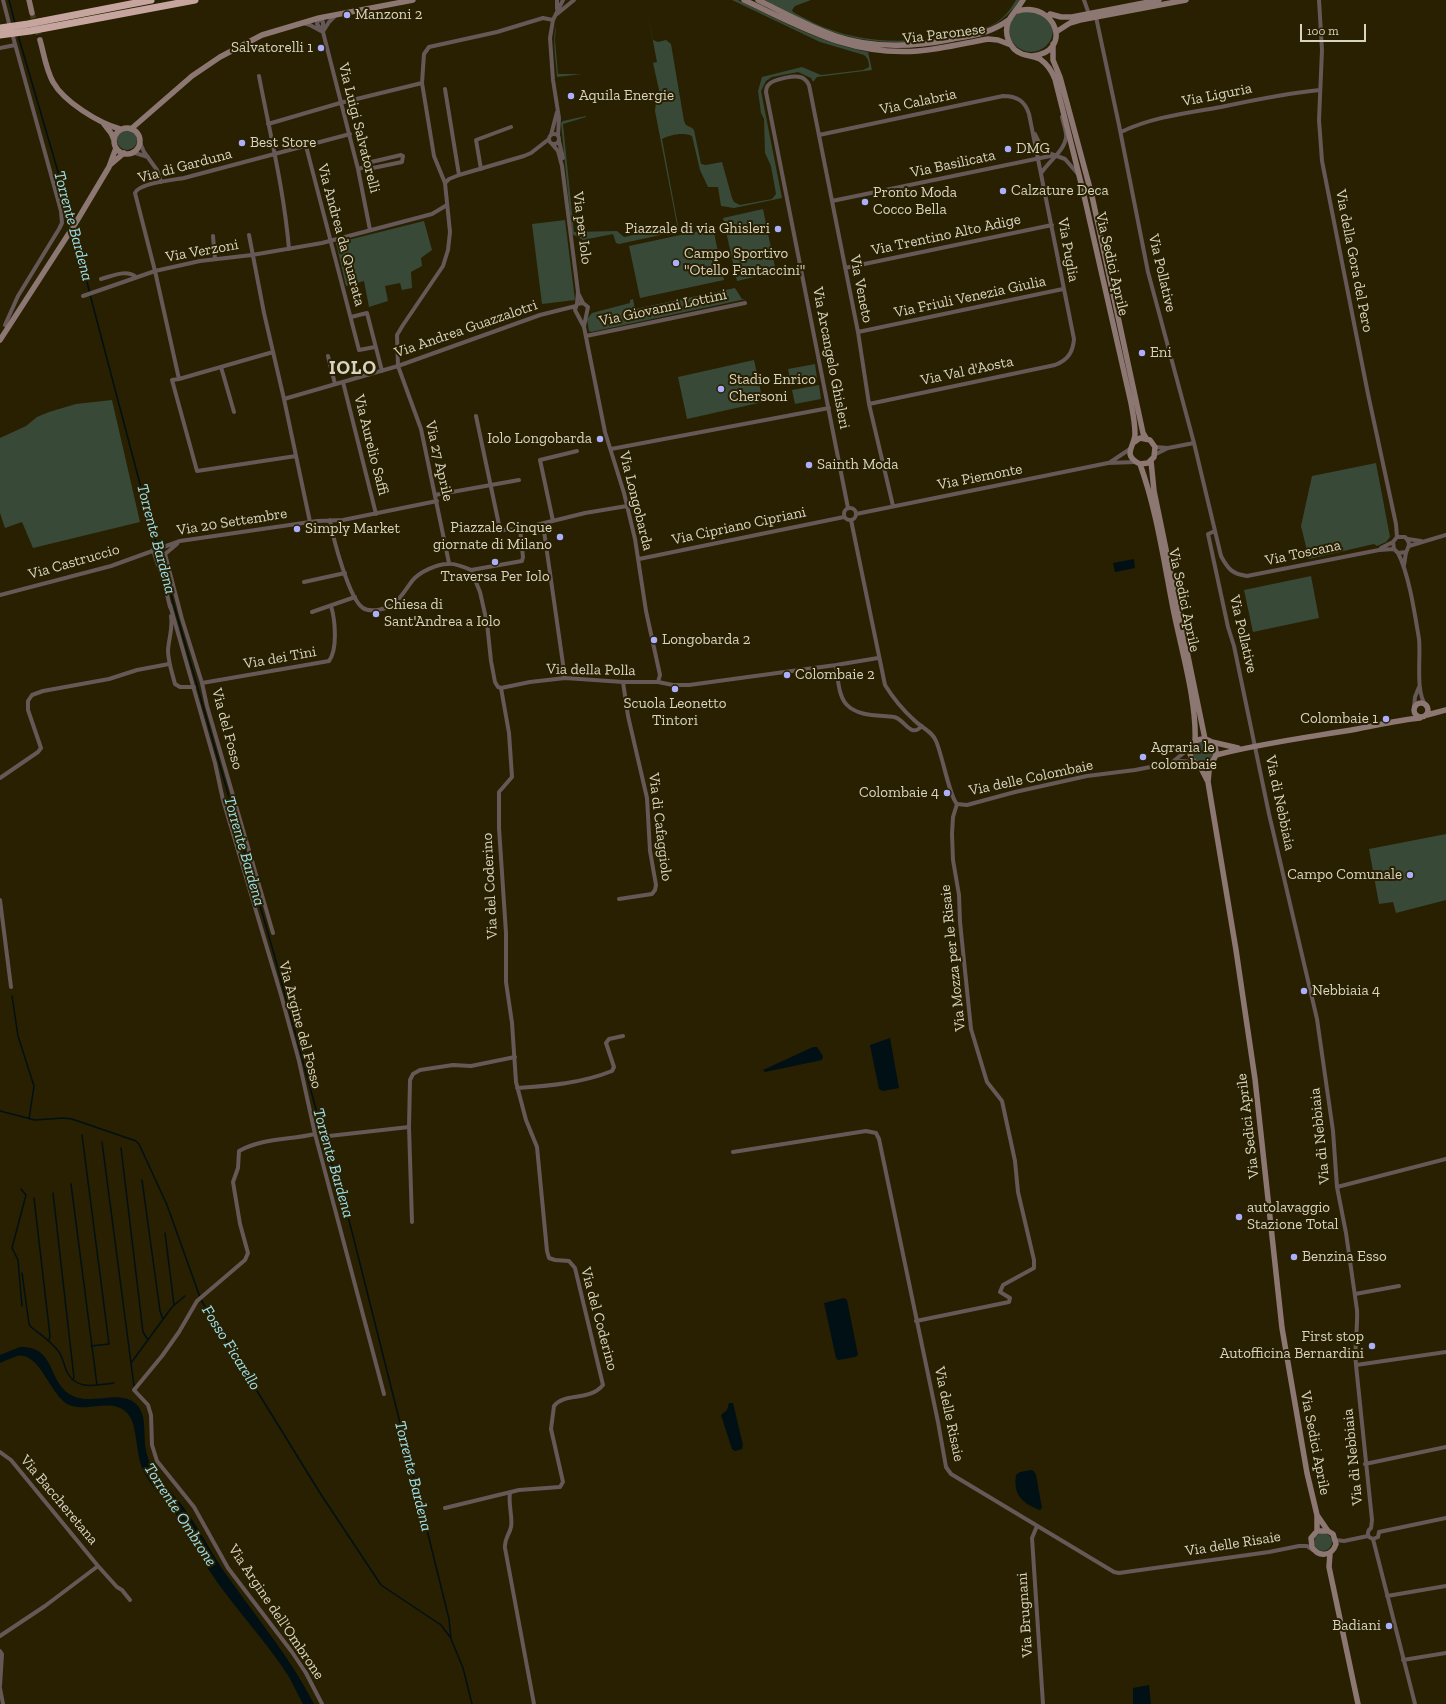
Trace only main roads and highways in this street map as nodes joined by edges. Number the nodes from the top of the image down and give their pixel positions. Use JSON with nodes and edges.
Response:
{"nodes":[{"id":1,"x":29,"y":0,"type":"edge"},
{"id":2,"x":151,"y":0,"type":"edge"},
{"id":3,"x":195,"y":0,"type":"edge"},
{"id":4,"x":413,"y":0,"type":"edge"},
{"id":5,"x":744,"y":0,"type":"edge"},
{"id":6,"x":758,"y":0,"type":"edge"},
{"id":7,"x":1023,"y":0,"type":"edge"},
{"id":8,"x":1158,"y":0,"type":"edge"},
{"id":9,"x":1186,"y":0,"type":"edge"},
{"id":10,"x":1017,"y":11,"type":"junction"},
{"id":11,"x":32,"y":13,"type":"tunnel mouth"},
{"id":12,"x":1050,"y":14,"type":"junction"},
{"id":13,"x":1010,"y":19,"type":"junction"},
{"id":14,"x":29,"y":28,"type":"junction"},
{"id":15,"x":5,"y":30,"type":"edge"},
{"id":16,"x":1056,"y":32,"type":"junction"},
{"id":17,"x":0,"y":35,"type":"edge"},
{"id":18,"x":40,"y":40,"type":"tunnel mouth"},
{"id":19,"x":1053,"y":44,"type":"junction"},
{"id":20,"x":1011,"y":45,"type":"junction"},
{"id":21,"x":1031,"y":56,"type":"junction"},
{"id":22,"x":146,"y":117,"type":"junction"},
{"id":23,"x":104,"y":124,"type":"junction"},
{"id":24,"x":120,"y":129,"type":"junction"},
{"id":25,"x":131,"y":129,"type":"junction"},
{"id":26,"x":137,"y":133,"type":"junction"},
{"id":27,"x":114,"y":140,"type":"junction"},
{"id":28,"x":116,"y":148,"type":"junction"},
{"id":29,"x":124,"y":153,"type":"junction"},
{"id":30,"x":109,"y":166,"type":"junction"},
{"id":31,"x":0,"y":340,"type":"edge"},
{"id":32,"x":1146,"y":438,"type":"junction"},
{"id":33,"x":1132,"y":446,"type":"junction"},
{"id":34,"x":1151,"y":461,"type":"junction"},
{"id":35,"x":1138,"y":463,"type":"junction"},
{"id":36,"x":1427,"y":707,"type":"junction"},
{"id":37,"x":1414,"y":708,"type":"junction"},
{"id":38,"x":1446,"y":710,"type":"edge"},
{"id":39,"x":1439,"y":711,"type":"junction"},
{"id":40,"x":1426,"y":715,"type":"junction"},
{"id":41,"x":1420,"y":718,"type":"junction"},
{"id":42,"x":1400,"y":721,"type":"junction"},
{"id":43,"x":1205,"y":739,"type":"junction"},
{"id":44,"x":1212,"y":742,"type":"junction"},
{"id":45,"x":1193,"y":744,"type":"junction"},
{"id":46,"x":1240,"y":748,"type":"junction"},
{"id":47,"x":1216,"y":755,"type":"junction"},
{"id":48,"x":1212,"y":762,"type":"junction"},
{"id":49,"x":1196,"y":763,"type":"junction"},
{"id":50,"x":1208,"y":782,"type":"junction"},
{"id":51,"x":1317,"y":1515,"type":"junction"},
{"id":52,"x":1317,"y":1531,"type":"junction"},
{"id":53,"x":1328,"y":1531,"type":"junction"},
{"id":54,"x":1330,"y":1553,"type":"junction"},
{"id":55,"x":1322,"y":1555,"type":"junction"},
{"id":56,"x":1329,"y":1567,"type":"junction"},
{"id":57,"x":1358,"y":1704,"type":"edge"}],
"edges":[{"from":1,"to":11,"type":"main road"},
{"from":2,"to":14,"type":"highway"},
{"from":3,"to":14,"type":"highway"},
{"from":4,"to":22,"type":"main road"},
{"from":5,"to":20,"type":"main road","name":"Via Paronese"},
{"from":6,"to":13,"type":"main road","name":"Via Paronese"},
{"from":7,"to":10,"type":"main road"},
{"from":8,"to":12,"type":"main road"},
{"from":9,"to":16,"type":"main road"},
{"from":10,"to":12,"type":"main road"},
{"from":10,"to":13,"type":"main road"},
{"from":12,"to":16,"type":"main road"},
{"from":13,"to":20,"type":"main road"},
{"from":14,"to":15,"type":"highway"},
{"from":15,"to":17,"type":"highway"},
{"from":16,"to":19,"type":"main road","name":"Via Sedici Aprile"},
{"from":18,"to":23,"type":"main road"},
{"from":19,"to":21,"type":"main road"},
{"from":19,"to":32,"type":"main road","name":"Via Sedici Aprile"},
{"from":20,"to":21,"type":"main road","name":"Via Sedici Aprile"},
{"from":21,"to":33,"type":"main road","name":"Via Sedici Aprile"},
{"from":22,"to":25,"type":"main road"},
{"from":22,"to":26,"type":"main road"},
{"from":23,"to":24,"type":"main road"},
{"from":23,"to":27,"type":"main road"},
{"from":24,"to":25,"type":"main road"},
{"from":24,"to":27,"type":"main road"},
{"from":25,"to":26,"type":"main road"},
{"from":26,"to":29,"type":"main road"},
{"from":27,"to":28,"type":"main road"},
{"from":28,"to":29,"type":"main road"},
{"from":28,"to":30,"type":"main road"},
{"from":29,"to":30,"type":"main road"},
{"from":30,"to":31,"type":"main road"},
{"from":32,"to":33,"type":"main road"},
{"from":32,"to":34,"type":"main road"},
{"from":33,"to":35,"type":"main road","name":"Via Sedici Aprile"},
{"from":34,"to":35,"type":"main road"},
{"from":34,"to":43,"type":"main road","name":"Via Sedici Aprile"},
{"from":35,"to":45,"type":"main road","name":"Via Sedici Aprile"},
{"from":36,"to":37,"type":"main road"},
{"from":36,"to":39,"type":"main road"},
{"from":36,"to":40,"type":"main road"},
{"from":37,"to":41,"type":"main road"},
{"from":37,"to":42,"type":"main road"},
{"from":38,"to":39,"type":"main road"},
{"from":39,"to":40,"type":"main road"},
{"from":40,"to":41,"type":"main road"},
{"from":41,"to":42,"type":"main road"},
{"from":42,"to":46,"type":"main road"},
{"from":43,"to":44,"type":"main road"},
{"from":43,"to":45,"type":"main road"},
{"from":44,"to":46,"type":"main road"},
{"from":44,"to":47,"type":"main road"},
{"from":45,"to":49,"type":"main road","name":"Via Sedici Aprile"},
{"from":46,"to":47,"type":"main road"},
{"from":47,"to":48,"type":"main road"},
{"from":48,"to":49,"type":"main road"},
{"from":48,"to":50,"type":"main road"},
{"from":49,"to":50,"type":"main road","name":"Via Sedici Aprile"},
{"from":50,"to":51,"type":"main road","name":"Via Sedici Aprile"},
{"from":51,"to":52,"type":"main road","name":"Via Sedici Aprile"},
{"from":51,"to":53,"type":"main road","name":"Via Sedici Aprile"},
{"from":52,"to":53,"type":"main road"},
{"from":52,"to":55,"type":"main road"},
{"from":53,"to":54,"type":"main road","name":"Via Sedici Aprile"},
{"from":54,"to":55,"type":"main road"},
{"from":54,"to":56,"type":"main road"},
{"from":55,"to":56,"type":"main road"},
{"from":56,"to":57,"type":"main road"}]}
